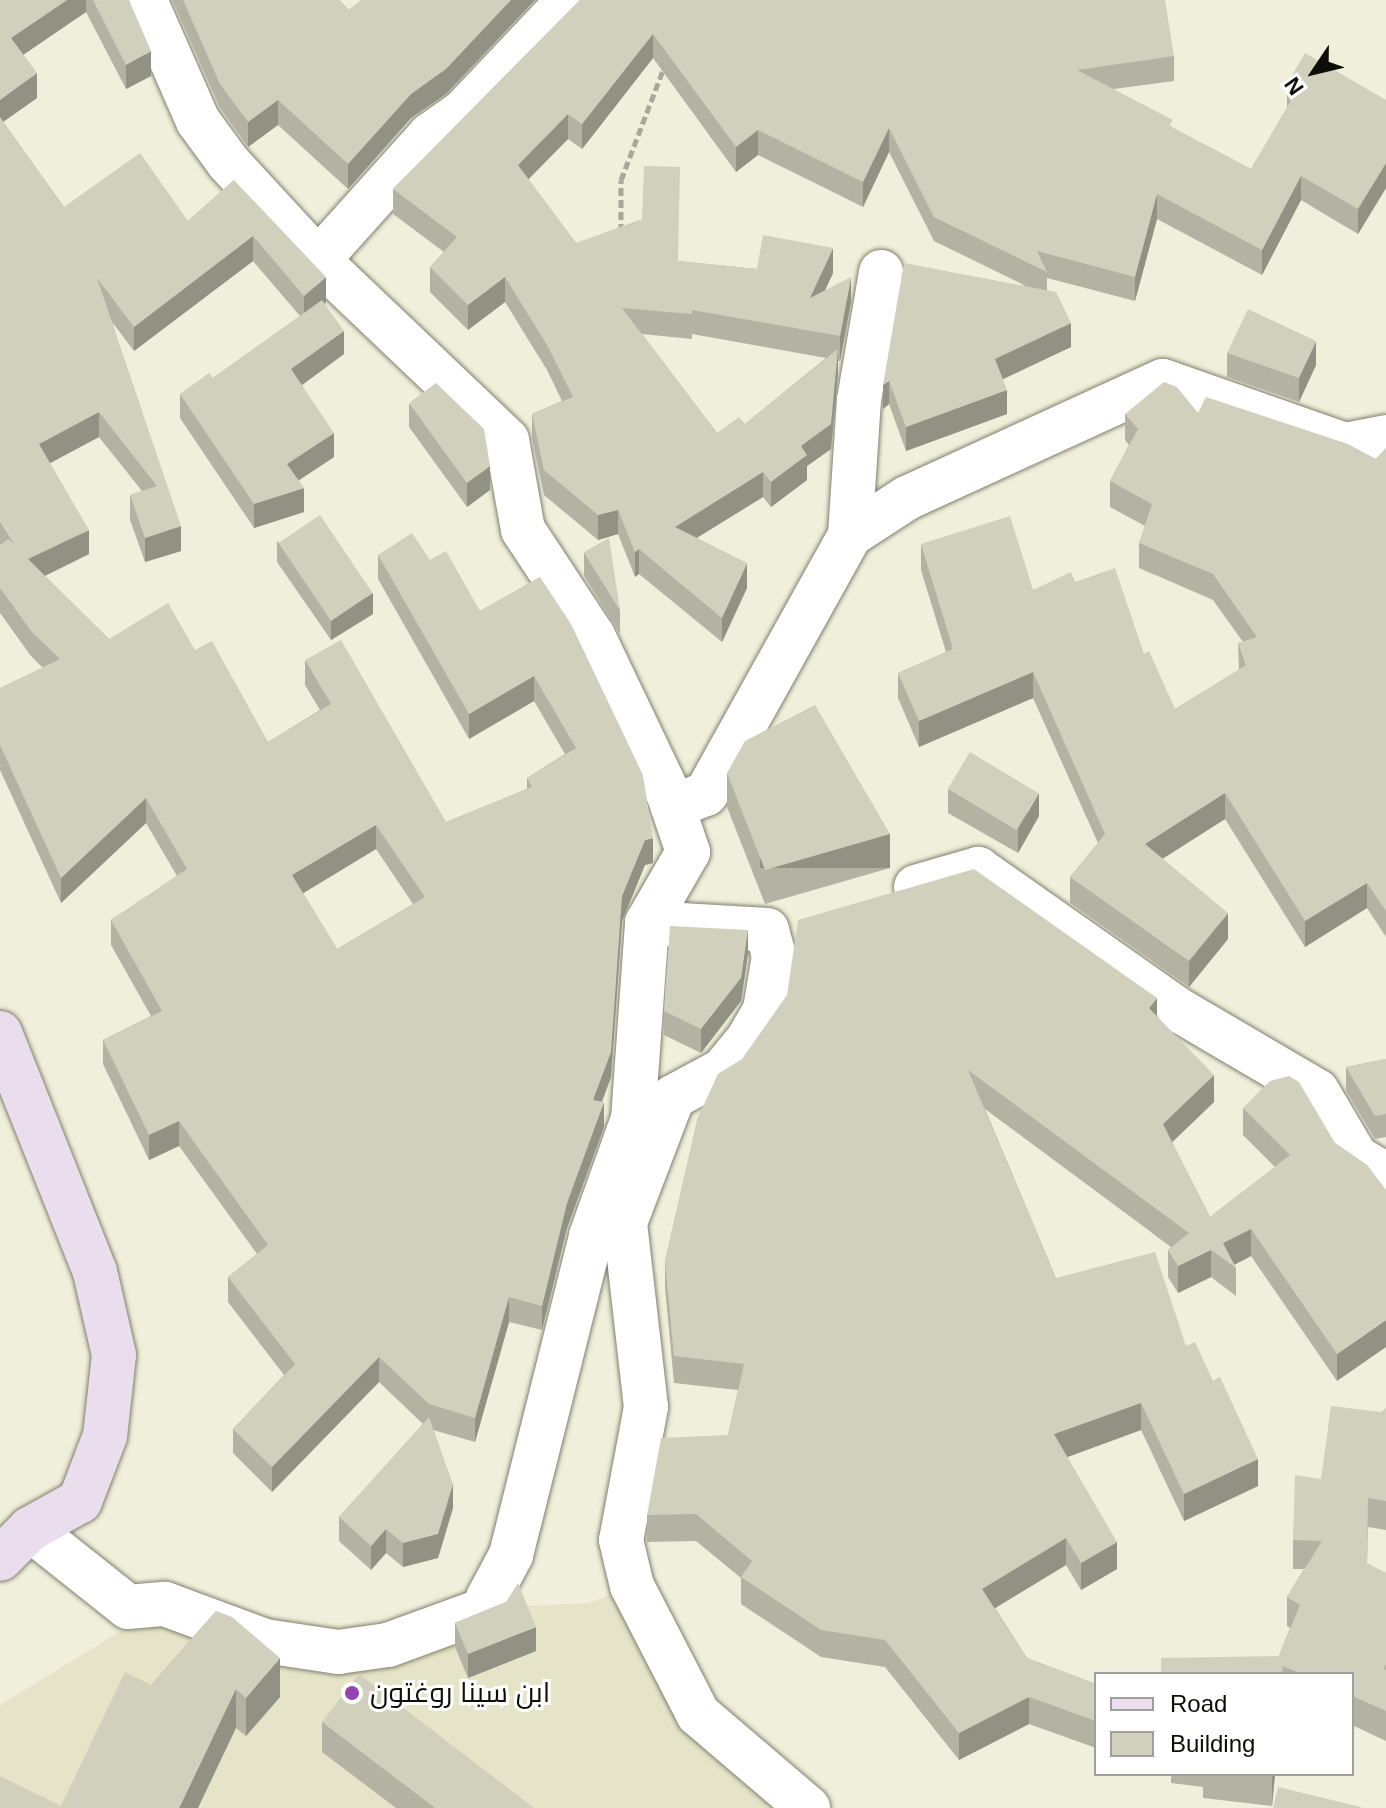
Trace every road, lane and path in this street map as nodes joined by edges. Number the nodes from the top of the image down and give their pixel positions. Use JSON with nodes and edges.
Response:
{"nodes":[{"id":1,"x":145,"y":0,"type":"edge"},
{"id":2,"x":569,"y":0,"type":"edge"},
{"id":3,"x":669,"y":60,"type":"edge"},
{"id":4,"x":620,"y":242,"type":"edge"},
{"id":5,"x":318,"y":260,"type":"junction"},
{"id":6,"x":881,"y":272,"type":"dead end"},
{"id":7,"x":1386,"y":437,"type":"edge"},
{"id":8,"x":850,"y":535,"type":"junction"},
{"id":9,"x":673,"y":807,"type":"junction"},
{"id":10,"x":872,"y":899,"type":"edge"},
{"id":11,"x":812,"y":917,"type":"edge"},
{"id":12,"x":647,"y":923,"type":"junction"},
{"id":13,"x":767,"y":930,"type":"junction"},
{"id":14,"x":0,"y":1033,"type":"edge"},
{"id":15,"x":1386,"y":1175,"type":"edge"},
{"id":16,"x":30,"y":1529,"type":"junction"},
{"id":17,"x":0,"y":1559,"type":"edge"},
{"id":18,"x":808,"y":1808,"type":"edge"}],
"edges":[{"from":1,"to":5,"type":"street"},
{"from":2,"to":5,"type":"street"},
{"from":3,"to":4,"type":"path"},
{"from":5,"to":9,"type":"street"},
{"from":6,"to":8,"type":"street"},
{"from":7,"to":8,"type":"street"},
{"from":8,"to":9,"type":"street"},
{"from":9,"to":12,"type":"street"},
{"from":10,"to":15,"type":"street"},
{"from":11,"to":13,"type":"street"},
{"from":12,"to":13,"type":"street"},
{"from":12,"to":16,"type":"street"},
{"from":13,"to":18,"type":"street"},
{"from":14,"to":16,"type":"main road"},
{"from":16,"to":17,"type":"main road"}]}
